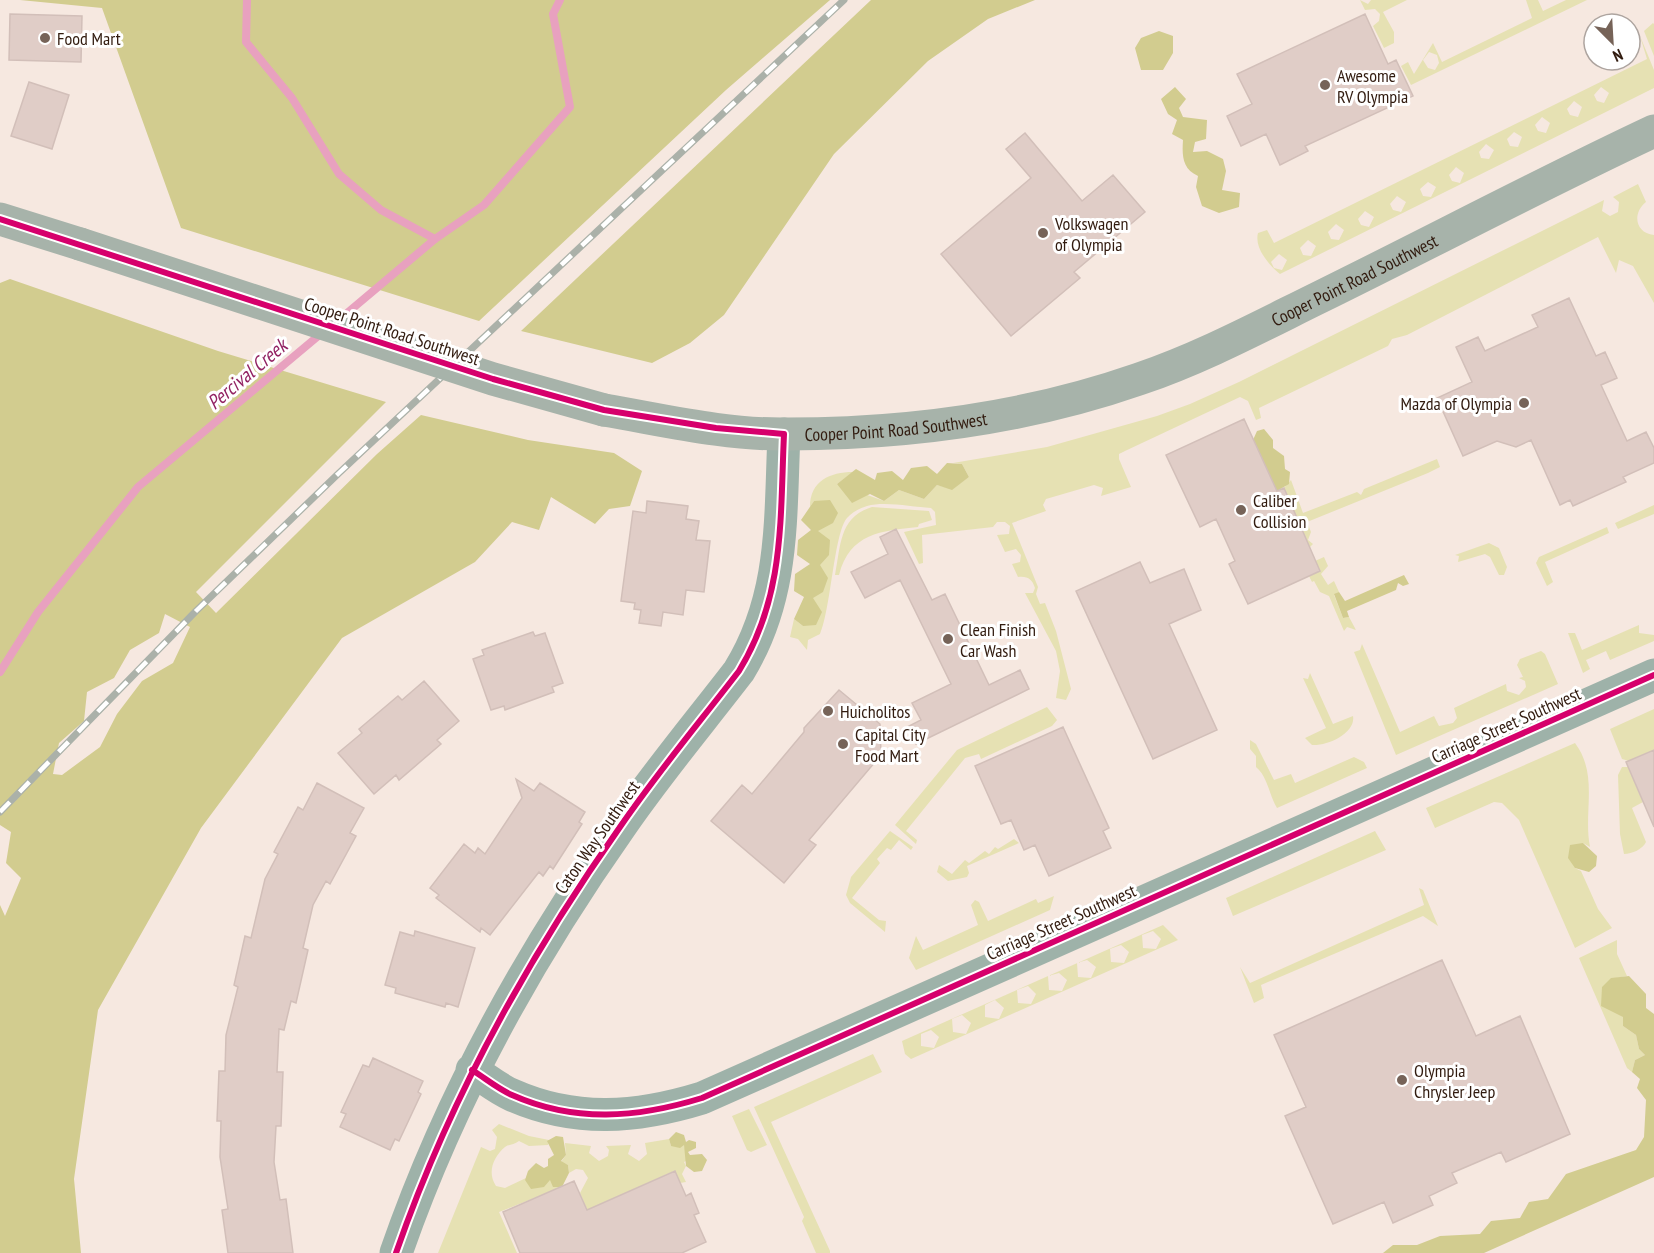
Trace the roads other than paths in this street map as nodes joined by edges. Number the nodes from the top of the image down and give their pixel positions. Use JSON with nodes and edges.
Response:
{"nodes":[{"id":1,"x":1654,"y":131,"type":"edge"},
{"id":2,"x":0,"y":219,"type":"edge"},
{"id":3,"x":784,"y":434,"type":"junction"},
{"id":4,"x":1654,"y":675,"type":"edge"},
{"id":5,"x":472,"y":1070,"type":"junction"},
{"id":6,"x":396,"y":1253,"type":"edge"}],
"edges":[{"from":1,"to":3,"type":"main road","name":"Cooper Point Road Southwest"},
{"from":2,"to":3,"type":"main road","name":"Cooper Point Road Southwest","bridge":true},
{"from":3,"to":5,"type":"street","name":"Caton Way Southwest"},
{"from":4,"to":5,"type":"street","name":"Carriage Street Southwest"},
{"from":5,"to":6,"type":"street","name":"Caton Way Southwest"}]}
